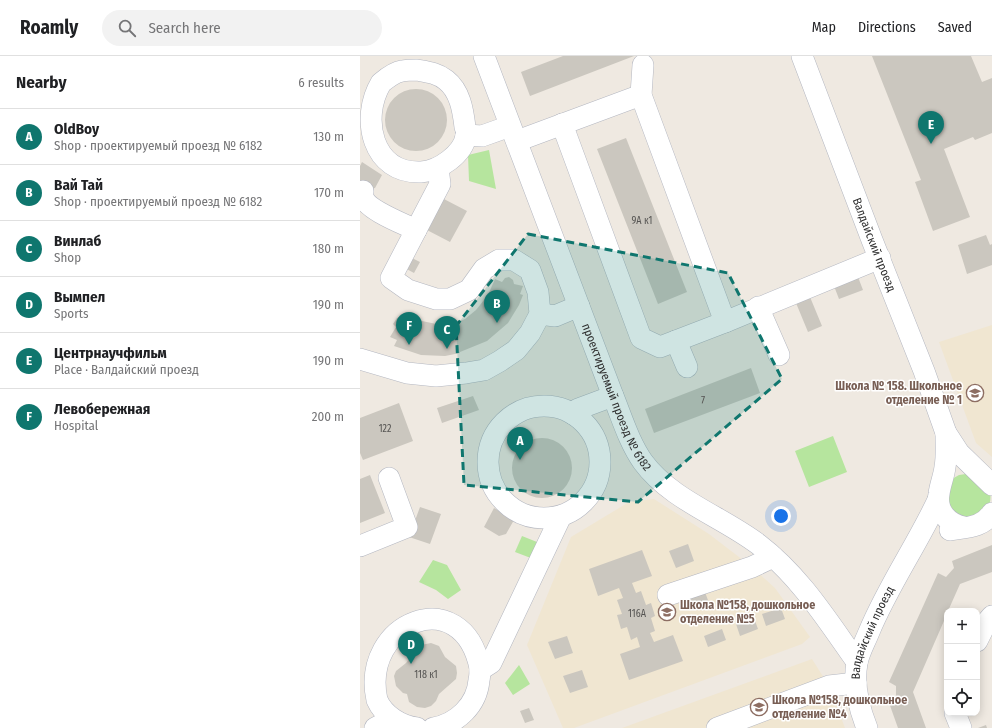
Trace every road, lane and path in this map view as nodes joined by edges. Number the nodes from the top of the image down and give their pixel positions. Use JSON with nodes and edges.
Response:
{"nodes":[{"id":1,"x":484,"y":56,"type":"edge"},
{"id":2,"x":802,"y":56,"type":"edge"},
{"id":3,"x":643,"y":65,"type":"dead end"},
{"id":4,"x":367,"y":92,"type":"edge"},
{"id":5,"x":641,"y":95,"type":"junction"},
{"id":6,"x":562,"y":124,"type":"junction"},
{"id":7,"x":513,"y":134,"type":"junction"},
{"id":8,"x":466,"y":135,"type":"junction"},
{"id":9,"x":438,"y":168,"type":"junction"},
{"id":10,"x":363,"y":190,"type":"dead end"},
{"id":11,"x":416,"y":230,"type":"junction"},
{"id":12,"x":880,"y":258,"type":"junction"},
{"id":13,"x":578,"y":306,"type":"junction"},
{"id":14,"x":758,"y":307,"type":"junction"},
{"id":15,"x":540,"y":314,"type":"junction"},
{"id":16,"x":725,"y":322,"type":"junction"},
{"id":17,"x":676,"y":341,"type":"junction"},
{"id":18,"x":779,"y":355,"type":"dead end"},
{"id":19,"x":360,"y":359,"type":"edge"},
{"id":20,"x":687,"y":367,"type":"dead end"},
{"id":21,"x":613,"y":396,"type":"junction"},
{"id":22,"x":573,"y":414,"type":"junction"},
{"id":23,"x":946,"y":433,"type":"junction"},
{"id":24,"x":389,"y":478,"type":"dead end"},
{"id":25,"x":989,"y":481,"type":"edge"},
{"id":26,"x":940,"y":494,"type":"junction"},
{"id":27,"x":561,"y":516,"type":"junction"},
{"id":28,"x":990,"y":518,"type":"edge"},
{"id":29,"x":964,"y":528,"type":"junction"},
{"id":30,"x":916,"y":543,"type":"junction"},
{"id":31,"x":360,"y":546,"type":"edge"},
{"id":32,"x":773,"y":557,"type":"junction"},
{"id":33,"x":668,"y":594,"type":"dead end"},
{"id":34,"x":992,"y":616,"type":"edge"},
{"id":35,"x":872,"y":624,"type":"junction"},
{"id":36,"x":834,"y":629,"type":"junction"},
{"id":37,"x":980,"y":635,"type":"edge"},
{"id":38,"x":857,"y":662,"type":"junction"},
{"id":39,"x":480,"y":670,"type":"junction"},
{"id":40,"x":856,"y":683,"type":"junction"},
{"id":41,"x":956,"y":716,"type":"edge"},
{"id":42,"x":384,"y":723,"type":"edge"},
{"id":43,"x":417,"y":728,"type":"edge"},
{"id":44,"x":433,"y":728,"type":"edge"},
{"id":45,"x":717,"y":728,"type":"edge"},
{"id":46,"x":867,"y":728,"type":"edge"},
{"id":47,"x":962,"y":728,"type":"edge"}],
"edges":[{"from":1,"to":7,"type":"street","name":"проектируемый проезд № 6182"},
{"from":2,"to":12,"type":"street","name":"Валдайский проезд"},
{"from":3,"to":5,"type":"street"},
{"from":4,"to":8,"type":"street"},
{"from":4,"to":9,"type":"street"},
{"from":5,"to":6,"type":"street"},
{"from":5,"to":16,"type":"street"},
{"from":6,"to":7,"type":"street"},
{"from":6,"to":17,"type":"street"},
{"from":7,"to":8,"type":"street"},
{"from":7,"to":13,"type":"street","name":"проектируемый проезд № 6182"},
{"from":8,"to":9,"type":"street"},
{"from":9,"to":11,"type":"street"},
{"from":10,"to":11,"type":"street"},
{"from":11,"to":15,"type":"street"},
{"from":12,"to":14,"type":"street"},
{"from":12,"to":23,"type":"street","name":"Валдайский проезд"},
{"from":13,"to":15,"type":"street"},
{"from":13,"to":21,"type":"street","name":"проектируемый проезд № 6182"},
{"from":14,"to":16,"type":"street"},
{"from":14,"to":18,"type":"street"},
{"from":15,"to":19,"type":"street"},
{"from":16,"to":17,"type":"street"},
{"from":17,"to":20,"type":"street"},
{"from":21,"to":22,"type":"street"},
{"from":21,"to":32,"type":"street","name":"проектируемый проезд № 6182"},
{"from":22,"to":27,"type":"street"},
{"from":22,"to":27,"type":"street"},
{"from":23,"to":25,"type":"street","name":"Валдайский проезд"},
{"from":23,"to":26,"type":"street","name":"Валдайский проезд"},
{"from":24,"to":31,"type":"street"},
{"from":25,"to":26,"type":"street","name":"Валдайский проезд"},
{"from":26,"to":29,"type":"street"},
{"from":26,"to":30,"type":"street","name":"Валдайский проезд"},
{"from":27,"to":39,"type":"street"},
{"from":28,"to":29,"type":"street"},
{"from":29,"to":30,"type":"street"},
{"from":30,"to":35,"type":"street","name":"Валдайский проезд"},
{"from":32,"to":33,"type":"street"},
{"from":32,"to":36,"type":"street","name":"проектируемый проезд № 6182"},
{"from":34,"to":37,"type":"street"},
{"from":35,"to":36,"type":"street"},
{"from":35,"to":38,"type":"street","name":"Валдайский проезд"},
{"from":36,"to":38,"type":"street","name":"проектируемый проезд № 6182"},
{"from":38,"to":40,"type":"street","name":"Валдайский проезд"},
{"from":39,"to":42,"type":"street"},
{"from":39,"to":44,"type":"street"},
{"from":40,"to":45,"type":"street"},
{"from":40,"to":46,"type":"street","name":"Валдайский проезд"},
{"from":41,"to":47,"type":"street"},
{"from":42,"to":43,"type":"street"}]}
